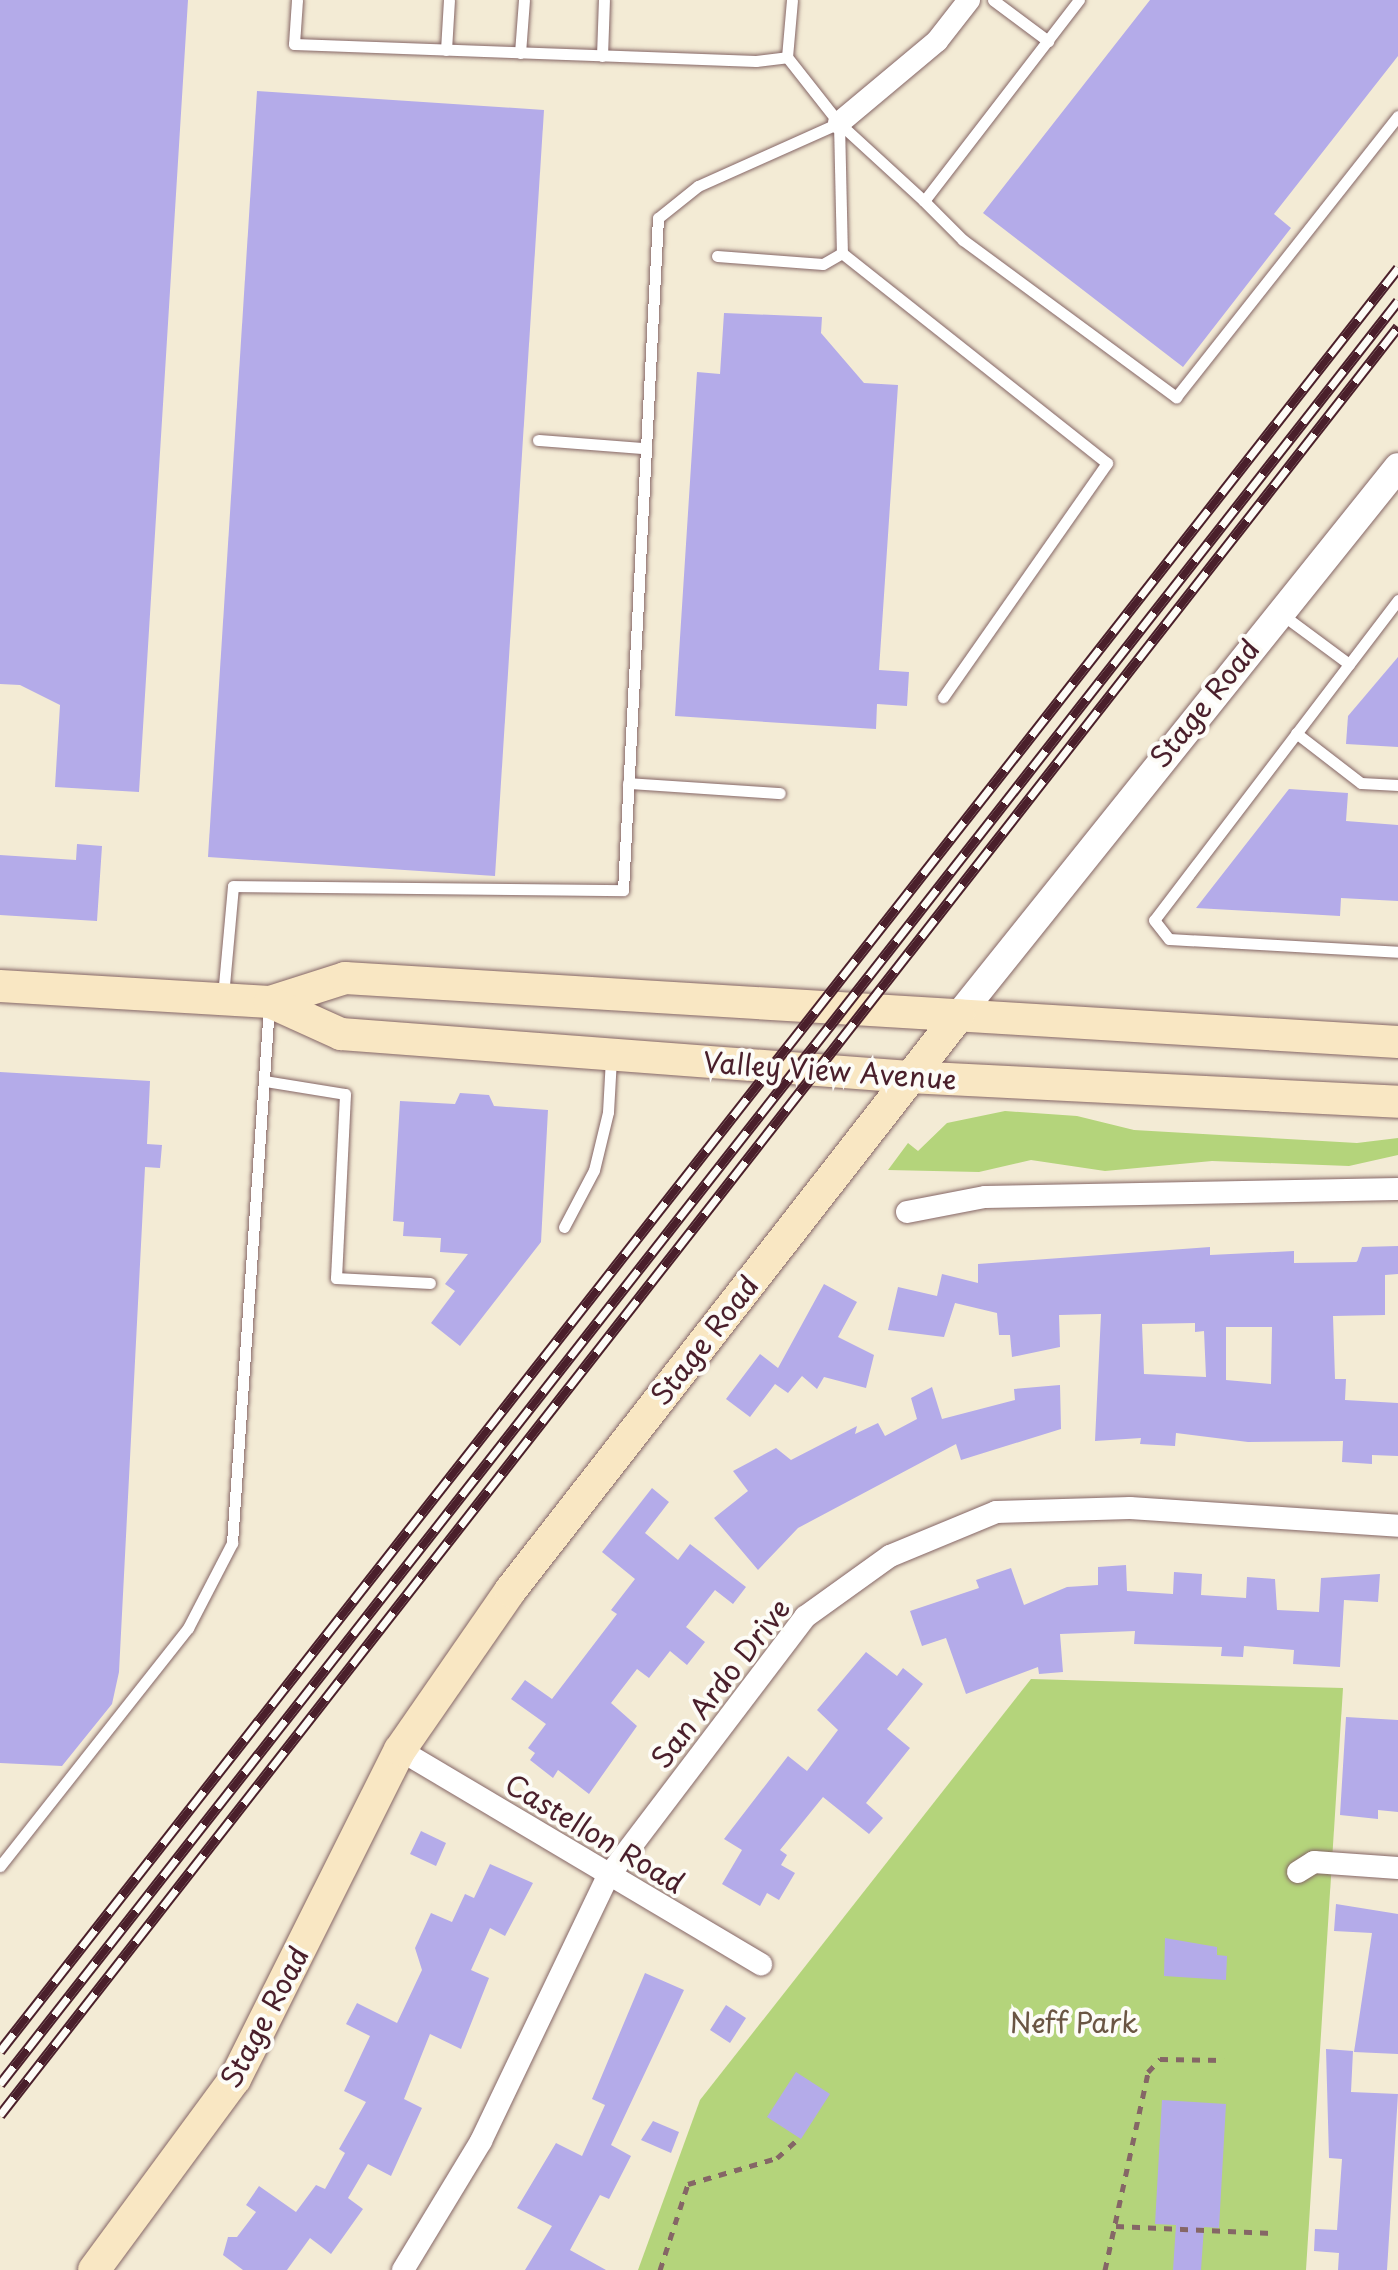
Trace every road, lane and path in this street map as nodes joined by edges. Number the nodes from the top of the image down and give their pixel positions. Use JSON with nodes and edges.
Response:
{"nodes":[{"id":1,"x":296,"y":0,"type":"edge"},
{"id":2,"x":449,"y":0,"type":"edge"},
{"id":3,"x":524,"y":0,"type":"edge"},
{"id":4,"x":604,"y":0,"type":"edge"},
{"id":5,"x":792,"y":0,"type":"edge"},
{"id":6,"x":969,"y":0,"type":"edge"},
{"id":7,"x":994,"y":0,"type":"edge"},
{"id":8,"x":1080,"y":0,"type":"edge"},
{"id":9,"x":1048,"y":41,"type":"junction"},
{"id":10,"x":446,"y":50,"type":"junction"},
{"id":11,"x":520,"y":53,"type":"junction"},
{"id":12,"x":602,"y":56,"type":"junction"},
{"id":13,"x":786,"y":57,"type":"junction"},
{"id":14,"x":1398,"y":116,"type":"edge"},
{"id":15,"x":839,"y":123,"type":"junction"},
{"id":16,"x":924,"y":201,"type":"junction"},
{"id":17,"x":842,"y":253,"type":"junction"},
{"id":18,"x":716,"y":256,"type":"dead end"},
{"id":19,"x":538,"y":440,"type":"dead end"},
{"id":20,"x":643,"y":448,"type":"junction"},
{"id":21,"x":1398,"y":467,"type":"edge"},
{"id":22,"x":1398,"y":600,"type":"edge"},
{"id":23,"x":1279,"y":612,"type":"junction"},
{"id":24,"x":1349,"y":664,"type":"junction"},
{"id":25,"x":942,"y":698,"type":"dead end"},
{"id":26,"x":1296,"y":733,"type":"junction"},
{"id":27,"x":628,"y":784,"type":"junction"},
{"id":28,"x":1398,"y":785,"type":"edge"},
{"id":29,"x":780,"y":794,"type":"dead end"},
{"id":30,"x":1398,"y":952,"type":"edge"},
{"id":31,"x":0,"y":986,"type":"edge"},
{"id":32,"x":222,"y":999,"type":"junction"},
{"id":33,"x":270,"y":1002,"type":"junction"},
{"id":34,"x":959,"y":1015,"type":"junction"},
{"id":35,"x":1398,"y":1042,"type":"edge"},
{"id":36,"x":611,"y":1054,"type":"junction"},
{"id":37,"x":909,"y":1077,"type":"junction"},
{"id":38,"x":266,"y":1081,"type":"junction"},
{"id":39,"x":1398,"y":1102,"type":"edge"},
{"id":40,"x":1398,"y":1189,"type":"edge"},
{"id":41,"x":907,"y":1212,"type":"dead end"},
{"id":42,"x":564,"y":1227,"type":"dead end"},
{"id":43,"x":430,"y":1283,"type":"dead end"},
{"id":44,"x":1398,"y":1526,"type":"edge"},
{"id":45,"x":400,"y":1750,"type":"junction"},
{"id":46,"x":0,"y":1866,"type":"edge"},
{"id":47,"x":1398,"y":1868,"type":"edge"},
{"id":48,"x":1298,"y":1872,"type":"dead end"},
{"id":49,"x":607,"y":1878,"type":"junction"},
{"id":50,"x":761,"y":1964,"type":"dead end"},
{"id":51,"x":1224,"y":2060,"type":"dead end"},
{"id":52,"x":797,"y":2140,"type":"dead end"},
{"id":53,"x":1116,"y":2226,"type":"junction"},
{"id":54,"x":1272,"y":2232,"type":"dead end"},
{"id":55,"x":94,"y":2270,"type":"edge"},
{"id":56,"x":402,"y":2270,"type":"edge"},
{"id":57,"x":660,"y":2270,"type":"edge"},
{"id":58,"x":1104,"y":2270,"type":"edge"}],
"edges":[{"from":1,"to":10,"type":"lane"},
{"from":2,"to":10,"type":"lane"},
{"from":3,"to":11,"type":"lane"},
{"from":4,"to":12,"type":"lane"},
{"from":5,"to":13,"type":"lane"},
{"from":6,"to":15,"type":"street"},
{"from":7,"to":9,"type":"lane"},
{"from":8,"to":9,"type":"lane"},
{"from":9,"to":16,"type":"lane"},
{"from":10,"to":11,"type":"lane"},
{"from":11,"to":12,"type":"lane"},
{"from":12,"to":13,"type":"lane"},
{"from":13,"to":15,"type":"lane"},
{"from":14,"to":16,"type":"lane"},
{"from":15,"to":16,"type":"lane"},
{"from":15,"to":17,"type":"lane"},
{"from":15,"to":20,"type":"lane"},
{"from":17,"to":18,"type":"lane"},
{"from":17,"to":25,"type":"lane"},
{"from":19,"to":20,"type":"lane"},
{"from":20,"to":27,"type":"lane"},
{"from":21,"to":23,"type":"street","name":"Stage Road"},
{"from":22,"to":24,"type":"lane"},
{"from":23,"to":24,"type":"lane"},
{"from":23,"to":34,"type":"street","name":"Stage Road"},
{"from":24,"to":26,"type":"lane"},
{"from":26,"to":28,"type":"lane"},
{"from":26,"to":30,"type":"lane"},
{"from":27,"to":29,"type":"lane"},
{"from":27,"to":32,"type":"lane"},
{"from":31,"to":32,"type":"main road","name":"Valley View Avenue"},
{"from":32,"to":33,"type":"main road","name":"Valley View Avenue"},
{"from":33,"to":34,"type":"main road","name":"Valley View Avenue"},
{"from":33,"to":36,"type":"main road","name":"Valley View Avenue"},
{"from":33,"to":38,"type":"lane"},
{"from":34,"to":35,"type":"main road","name":"Valley View Avenue"},
{"from":34,"to":37,"type":"main road","name":"Stage Road"},
{"from":36,"to":37,"type":"main road","name":"Valley View Avenue"},
{"from":36,"to":42,"type":"lane"},
{"from":37,"to":39,"type":"main road","name":"Valley View Avenue"},
{"from":37,"to":45,"type":"main road","name":"Stage Road"},
{"from":38,"to":43,"type":"lane"},
{"from":38,"to":46,"type":"lane"},
{"from":40,"to":41,"type":"street"},
{"from":44,"to":49,"type":"street","name":"San Ardo Drive"},
{"from":45,"to":49,"type":"street","name":"Castellon Road"},
{"from":45,"to":55,"type":"main road","name":"Stage Road"},
{"from":47,"to":48,"type":"street"},
{"from":49,"to":50,"type":"street","name":"Castellon Road"},
{"from":49,"to":56,"type":"street","name":"San Ardo Drive"},
{"from":51,"to":53,"type":"path"},
{"from":52,"to":57,"type":"path"},
{"from":53,"to":54,"type":"path"},
{"from":53,"to":58,"type":"path"}]}
